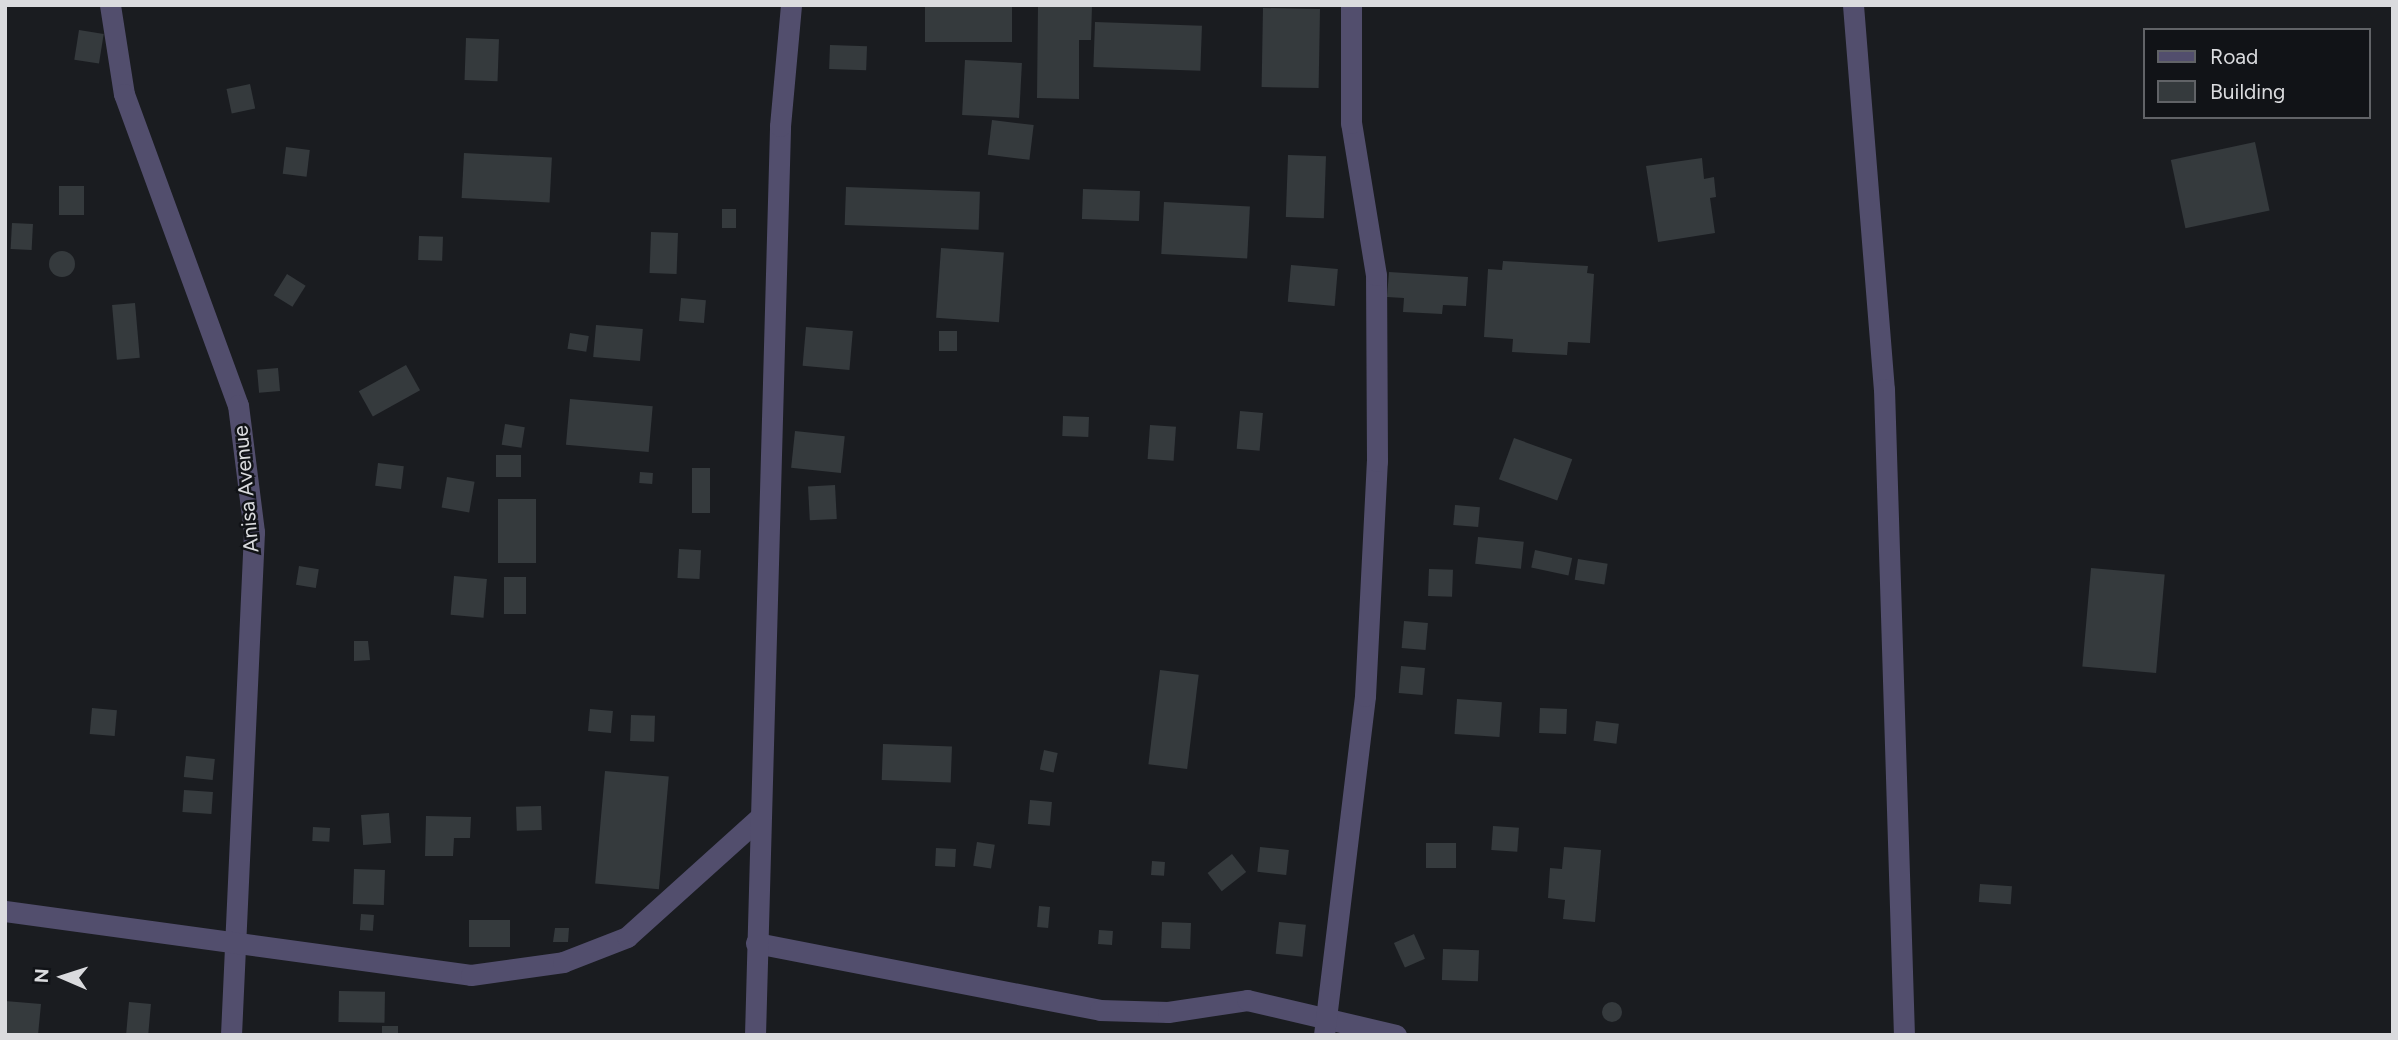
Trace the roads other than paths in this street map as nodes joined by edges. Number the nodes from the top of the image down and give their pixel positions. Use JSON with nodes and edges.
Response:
{"nodes":[{"id":1,"x":110,"y":5,"type":"edge"},
{"id":2,"x":792,"y":5,"type":"edge"},
{"id":3,"x":1351,"y":5,"type":"edge"},
{"id":4,"x":1853,"y":5,"type":"edge"},
{"id":5,"x":759,"y":818,"type":"junction"},
{"id":6,"x":5,"y":911,"type":"edge"},
{"id":7,"x":238,"y":943,"type":"junction"},
{"id":8,"x":756,"y":943,"type":"junction"},
{"id":9,"x":1326,"y":1026,"type":"edge"},
{"id":10,"x":232,"y":1035,"type":"edge"},
{"id":11,"x":755,"y":1035,"type":"edge"},
{"id":12,"x":1396,"y":1035,"type":"edge"},
{"id":13,"x":1904,"y":1035,"type":"edge"}],
"edges":[{"from":1,"to":7,"type":"street","name":"Anisa Avenue"},
{"from":2,"to":5,"type":"street"},
{"from":3,"to":9,"type":"street"},
{"from":4,"to":13,"type":"street"},
{"from":5,"to":7,"type":"street"},
{"from":5,"to":8,"type":"street"},
{"from":6,"to":7,"type":"street"},
{"from":7,"to":10,"type":"street","name":"Anisa Avenue"},
{"from":8,"to":9,"type":"street"},
{"from":8,"to":11,"type":"street"},
{"from":9,"to":12,"type":"street"}]}
